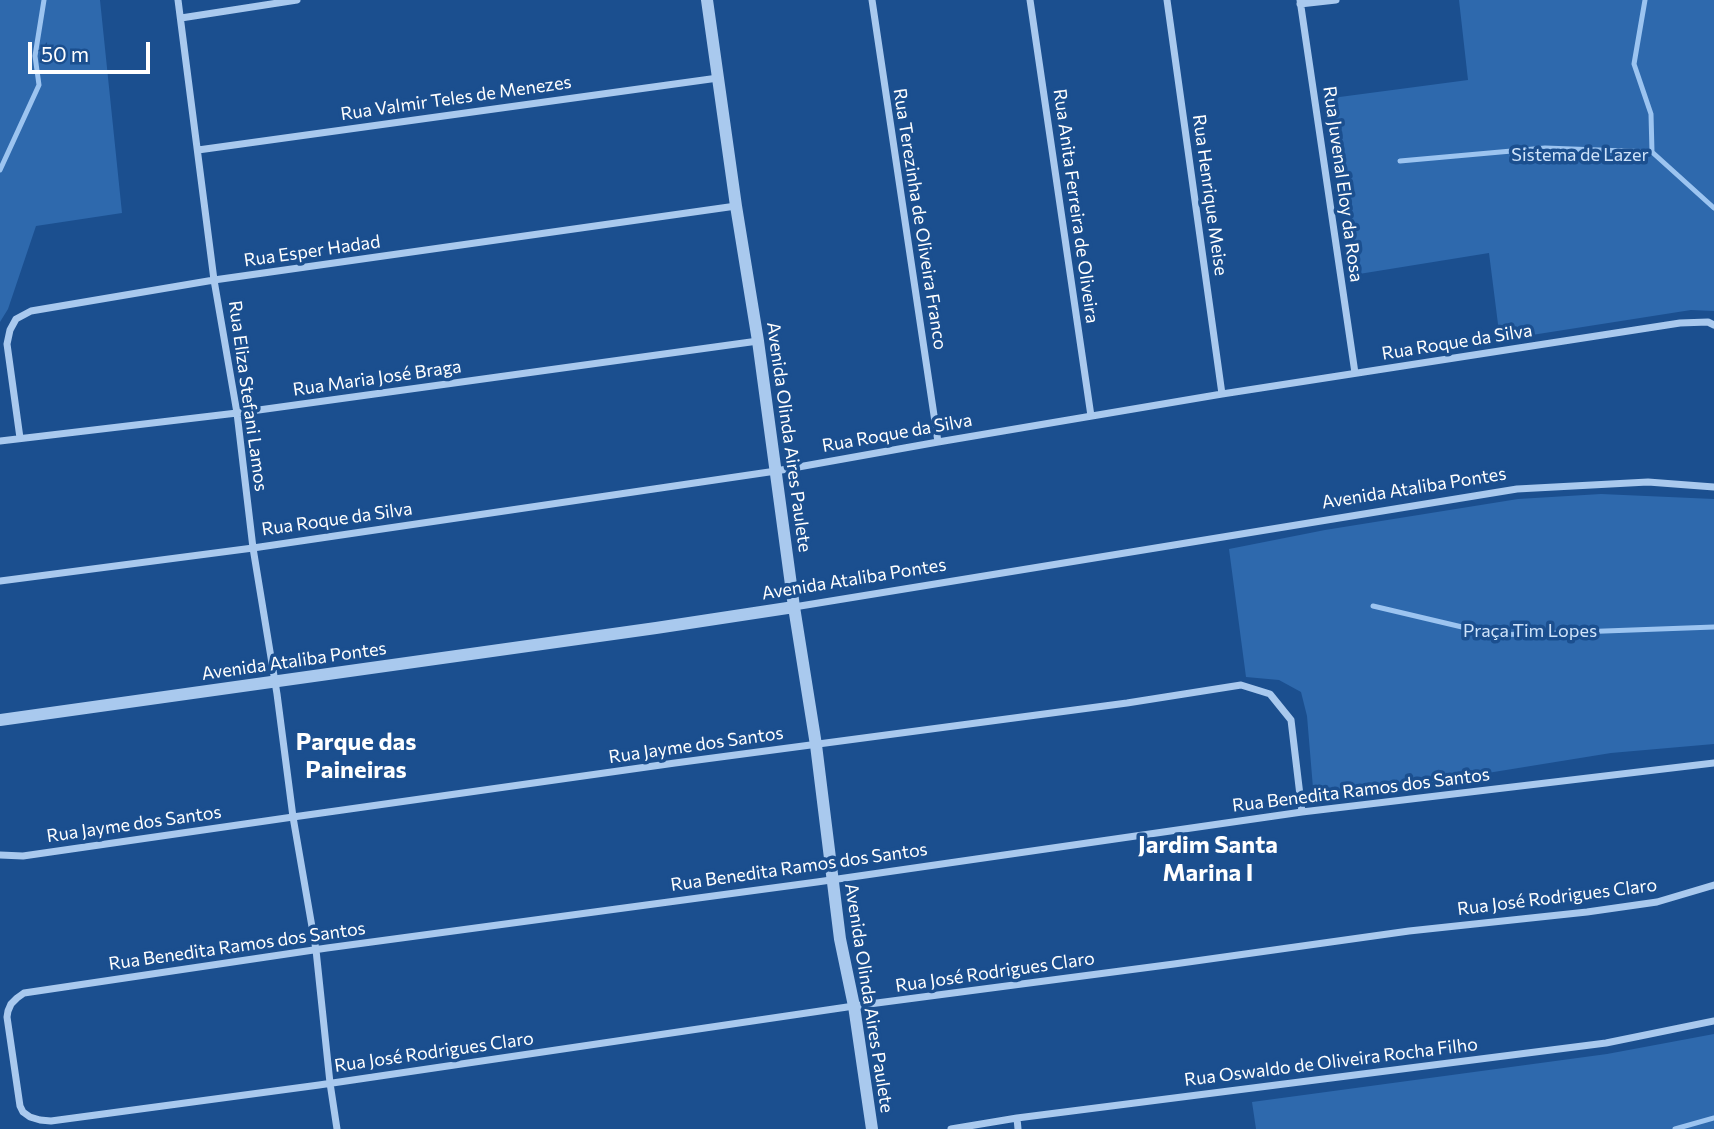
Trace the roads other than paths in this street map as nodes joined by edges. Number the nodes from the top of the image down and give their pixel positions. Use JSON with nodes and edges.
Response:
{"nodes":[{"id":1,"x":178,"y":0,"type":"edge"},
{"id":2,"x":297,"y":0,"type":"edge"},
{"id":3,"x":707,"y":0,"type":"edge"},
{"id":4,"x":872,"y":0,"type":"edge"},
{"id":5,"x":1030,"y":0,"type":"edge"},
{"id":6,"x":1167,"y":0,"type":"edge"},
{"id":7,"x":1336,"y":0,"type":"edge"},
{"id":8,"x":1300,"y":2,"type":"edge"},
{"id":9,"x":181,"y":18,"type":"junction"},
{"id":10,"x":718,"y":78,"type":"junction"},
{"id":11,"x":198,"y":150,"type":"junction"},
{"id":12,"x":736,"y":206,"type":"junction"},
{"id":13,"x":214,"y":280,"type":"junction"},
{"id":14,"x":1714,"y":326,"type":"edge"},
{"id":15,"x":758,"y":341,"type":"junction"},
{"id":16,"x":1354,"y":373,"type":"junction"},
{"id":17,"x":1222,"y":394,"type":"junction"},
{"id":18,"x":237,"y":413,"type":"junction"},
{"id":19,"x":1091,"y":416,"type":"junction"},
{"id":20,"x":20,"y":438,"type":"junction"},
{"id":21,"x":0,"y":441,"type":"edge"},
{"id":22,"x":938,"y":442,"type":"junction"},
{"id":23,"x":776,"y":471,"type":"junction"},
{"id":24,"x":1714,"y":487,"type":"edge"},
{"id":25,"x":253,"y":548,"type":"junction"},
{"id":26,"x":0,"y":581,"type":"edge"},
{"id":27,"x":794,"y":607,"type":"junction"},
{"id":28,"x":274,"y":681,"type":"junction"},
{"id":29,"x":0,"y":720,"type":"edge"},
{"id":30,"x":816,"y":745,"type":"junction"},
{"id":31,"x":1714,"y":763,"type":"edge"},
{"id":32,"x":1302,"y":812,"type":"junction"},
{"id":33,"x":293,"y":817,"type":"junction"},
{"id":34,"x":0,"y":855,"type":"edge"},
{"id":35,"x":832,"y":879,"type":"junction"},
{"id":36,"x":1714,"y":885,"type":"edge"},
{"id":37,"x":316,"y":950,"type":"junction"},
{"id":38,"x":853,"y":1006,"type":"junction"},
{"id":39,"x":1714,"y":1021,"type":"edge"},
{"id":40,"x":330,"y":1083,"type":"junction"},
{"id":41,"x":30,"y":1117,"type":"joint"},
{"id":42,"x":1017,"y":1118,"type":"junction"},
{"id":43,"x":337,"y":1129,"type":"edge"},
{"id":44,"x":872,"y":1129,"type":"edge"},
{"id":45,"x":951,"y":1129,"type":"edge"},
{"id":46,"x":1018,"y":1129,"type":"edge"}],
"edges":[{"from":1,"to":9,"type":"street","name":"Rua Eliza Stefani Lamos"},
{"from":2,"to":9,"type":"street"},
{"from":3,"to":10,"type":"street","name":"Avenida Olinda Aires Paulete"},
{"from":4,"to":22,"type":"street","name":"Rua Terezinha de Oliveira Franco"},
{"from":5,"to":19,"type":"street","name":"Rua Anita Ferreira de Oliveira"},
{"from":6,"to":17,"type":"street","name":"Rua Henrique Meise"},
{"from":7,"to":8,"type":"street"},
{"from":8,"to":16,"type":"street","name":"Rua Juvenal Eloy da Rosa"},
{"from":9,"to":11,"type":"street","name":"Rua Eliza Stefani Lamos"},
{"from":10,"to":11,"type":"street","name":"Rua Valmir Teles de Menezes"},
{"from":10,"to":12,"type":"street","name":"Avenida Olinda Aires Paulete"},
{"from":11,"to":13,"type":"street","name":"Rua Eliza Stefani Lamos"},
{"from":12,"to":13,"type":"street","name":"Rua Esper Hadad"},
{"from":12,"to":15,"type":"street","name":"Avenida Olinda Aires Paulete"},
{"from":13,"to":18,"type":"street","name":"Rua Eliza Stefani Lamos"},
{"from":13,"to":20,"type":"street","name":"Rua Esper Hadad"},
{"from":14,"to":16,"type":"street","name":"Rua Roque da Silva"},
{"from":15,"to":18,"type":"street","name":"Rua Maria José Braga"},
{"from":15,"to":23,"type":"street","name":"Avenida Olinda Aires Paulete"},
{"from":16,"to":17,"type":"street","name":"Rua Roque da Silva"},
{"from":17,"to":19,"type":"street","name":"Rua Roque da Silva"},
{"from":18,"to":20,"type":"street","name":"Rua Maria José Braga"},
{"from":18,"to":25,"type":"street","name":"Rua Eliza Stefani Lamos"},
{"from":19,"to":22,"type":"street","name":"Rua Roque da Silva"},
{"from":20,"to":21,"type":"street","name":"Rua Maria José Braga"},
{"from":22,"to":23,"type":"street","name":"Rua Roque da Silva"},
{"from":23,"to":25,"type":"street","name":"Rua Roque da Silva"},
{"from":23,"to":27,"type":"street","name":"Avenida Olinda Aires Paulete"},
{"from":24,"to":27,"type":"street","name":"Avenida Ataliba Pontes"},
{"from":25,"to":26,"type":"street","name":"Rua Roque da Silva"},
{"from":25,"to":28,"type":"street","name":"Rua Eliza Stefani Lamos"},
{"from":27,"to":28,"type":"street","name":"Avenida Ataliba Pontes"},
{"from":27,"to":30,"type":"street","name":"Avenida Olinda Aires Paulete"},
{"from":28,"to":29,"type":"street","name":"Avenida Ataliba Pontes"},
{"from":28,"to":33,"type":"street","name":"Rua Eliza Stefani Lamos"},
{"from":30,"to":32,"type":"street","name":"Rua Jayme dos Santos"},
{"from":30,"to":33,"type":"street","name":"Rua Jayme dos Santos"},
{"from":30,"to":35,"type":"street","name":"Avenida Olinda Aires Paulete"},
{"from":31,"to":32,"type":"street","name":"Rua Benedita Ramos dos Santos"},
{"from":32,"to":35,"type":"street","name":"Rua Benedita Ramos dos Santos"},
{"from":33,"to":34,"type":"street","name":"Rua Jayme dos Santos"},
{"from":33,"to":37,"type":"street","name":"Rua Eliza Stefani Lamos"},
{"from":35,"to":37,"type":"street","name":"Rua Benedita Ramos dos Santos"},
{"from":35,"to":38,"type":"street","name":"Avenida Olinda Aires Paulete"},
{"from":36,"to":38,"type":"street","name":"Rua José Rodrigues Claro"},
{"from":37,"to":40,"type":"street","name":"Rua Eliza Stefani Lamos"},
{"from":37,"to":41,"type":"street","name":"Rua Benedita Ramos dos Santos"},
{"from":38,"to":40,"type":"street","name":"Rua José Rodrigues Claro"},
{"from":38,"to":44,"type":"street","name":"Avenida Olinda Aires Paulete"},
{"from":39,"to":42,"type":"street","name":"Rua Oswaldo de Oliveira Rocha Filho"},
{"from":40,"to":41,"type":"street","name":"Rua José Rodrigues Claro"},
{"from":40,"to":43,"type":"street","name":"Rua Eliza Stefani Lamos"},
{"from":42,"to":45,"type":"street","name":"Rua Oswaldo de Oliveira Rocha Filho"},
{"from":42,"to":46,"type":"street"}]}
